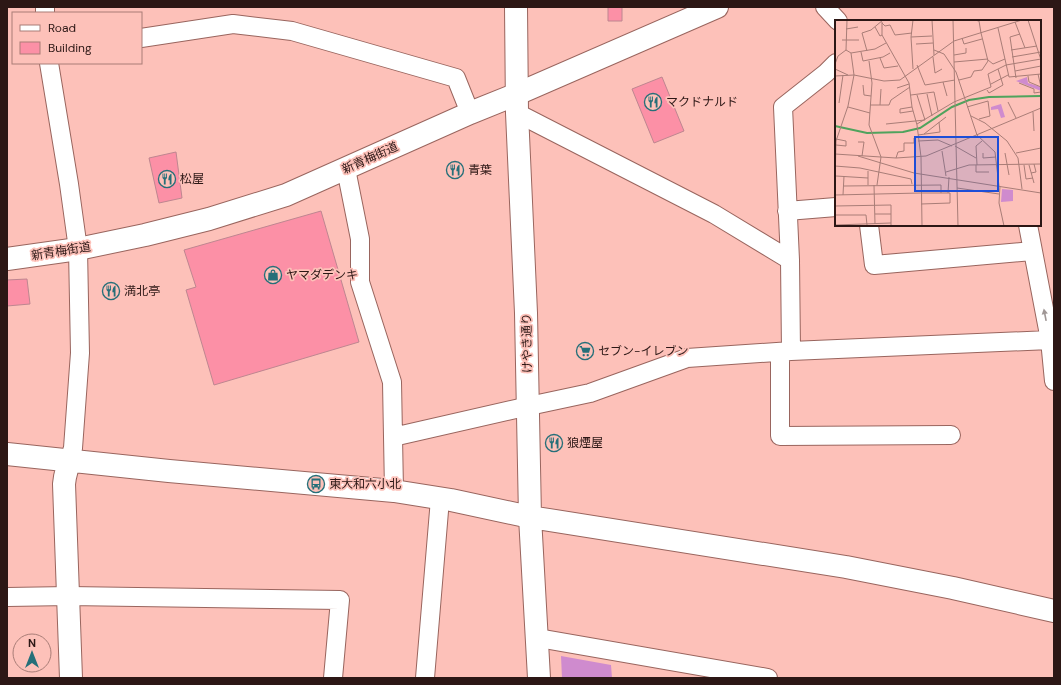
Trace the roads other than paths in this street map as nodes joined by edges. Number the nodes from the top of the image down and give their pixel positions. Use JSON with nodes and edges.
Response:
{"nodes":[{"id":1,"x":516,"y":7,"type":"edge"},
{"id":2,"x":717,"y":7,"type":"edge"},
{"id":3,"x":825,"y":7,"type":"edge"},
{"id":4,"x":837,"y":20,"type":"edge"},
{"id":5,"x":142,"y":38,"type":"edge"},
{"id":6,"x":49,"y":64,"type":"edge"},
{"id":7,"x":835,"y":64,"type":"edge"},
{"id":8,"x":517,"y":103,"type":"junction"},
{"id":9,"x":470,"y":113,"type":"junction"},
{"id":10,"x":346,"y":169,"type":"junction"},
{"id":11,"x":835,"y":207,"type":"edge"},
{"id":12,"x":787,"y":211,"type":"junction"},
{"id":13,"x":869,"y":226,"type":"edge"},
{"id":14,"x":1028,"y":226,"type":"edge"},
{"id":15,"x":78,"y":249,"type":"junction"},
{"id":16,"x":1032,"y":251,"type":"junction"},
{"id":17,"x":7,"y":259,"type":"edge"},
{"id":18,"x":790,"y":260,"type":"junction"},
{"id":19,"x":1052,"y":341,"type":"edge"},
{"id":20,"x":786,"y":352,"type":"junction"},
{"id":21,"x":1054,"y":381,"type":"edge"},
{"id":22,"x":529,"y":406,"type":"junction"},
{"id":23,"x":951,"y":435,"type":"dead end"},
{"id":24,"x":393,"y":437,"type":"junction"},
{"id":25,"x":7,"y":454,"type":"edge"},
{"id":26,"x":69,"y":461,"type":"junction"},
{"id":27,"x":394,"y":492,"type":"junction"},
{"id":28,"x":440,"y":499,"type":"junction"},
{"id":29,"x":530,"y":517,"type":"junction"},
{"id":30,"x":69,"y":596,"type":"junction"},
{"id":31,"x":7,"y":598,"type":"edge"},
{"id":32,"x":1054,"y":611,"type":"edge"},
{"id":33,"x":538,"y":638,"type":"junction"},
{"id":34,"x":71,"y":678,"type":"edge"},
{"id":35,"x":333,"y":678,"type":"edge"},
{"id":36,"x":425,"y":678,"type":"edge"},
{"id":37,"x":539,"y":678,"type":"edge"},
{"id":38,"x":768,"y":678,"type":"edge"}],
"edges":[{"from":1,"to":8,"type":"street","name":"けやき通り"},
{"from":2,"to":8,"type":"street","name":"新青梅街道"},
{"from":3,"to":4,"type":"street"},
{"from":5,"to":9,"type":"street"},
{"from":6,"to":15,"type":"street"},
{"from":7,"to":12,"type":"street"},
{"from":8,"to":9,"type":"street","name":"新青梅街道"},
{"from":8,"to":18,"type":"street"},
{"from":8,"to":22,"type":"street","name":"けやき通り"},
{"from":9,"to":10,"type":"street","name":"新青梅街道"},
{"from":10,"to":15,"type":"street","name":"新青梅街道"},
{"from":10,"to":24,"type":"street"},
{"from":11,"to":12,"type":"street"},
{"from":12,"to":18,"type":"street"},
{"from":13,"to":16,"type":"street"},
{"from":14,"to":16,"type":"street"},
{"from":15,"to":17,"type":"street","name":"新青梅街道"},
{"from":15,"to":26,"type":"street"},
{"from":19,"to":16,"type":"street","one_way":true},
{"from":18,"to":20,"type":"street"},
{"from":19,"to":20,"type":"street"},
{"from":19,"to":21,"type":"street"},
{"from":20,"to":22,"type":"street"},
{"from":20,"to":23,"type":"street"},
{"from":22,"to":24,"type":"street"},
{"from":22,"to":29,"type":"street","name":"けやき通り"},
{"from":24,"to":27,"type":"street"},
{"from":25,"to":26,"type":"street"},
{"from":26,"to":27,"type":"street"},
{"from":26,"to":30,"type":"street"},
{"from":27,"to":28,"type":"street"},
{"from":28,"to":29,"type":"street"},
{"from":28,"to":36,"type":"street"},
{"from":29,"to":32,"type":"street"},
{"from":29,"to":33,"type":"street","name":"けやき通り"},
{"from":30,"to":31,"type":"street"},
{"from":30,"to":34,"type":"street"},
{"from":30,"to":35,"type":"street"},
{"from":33,"to":37,"type":"street","name":"けやき通り"},
{"from":33,"to":38,"type":"street"}]}
